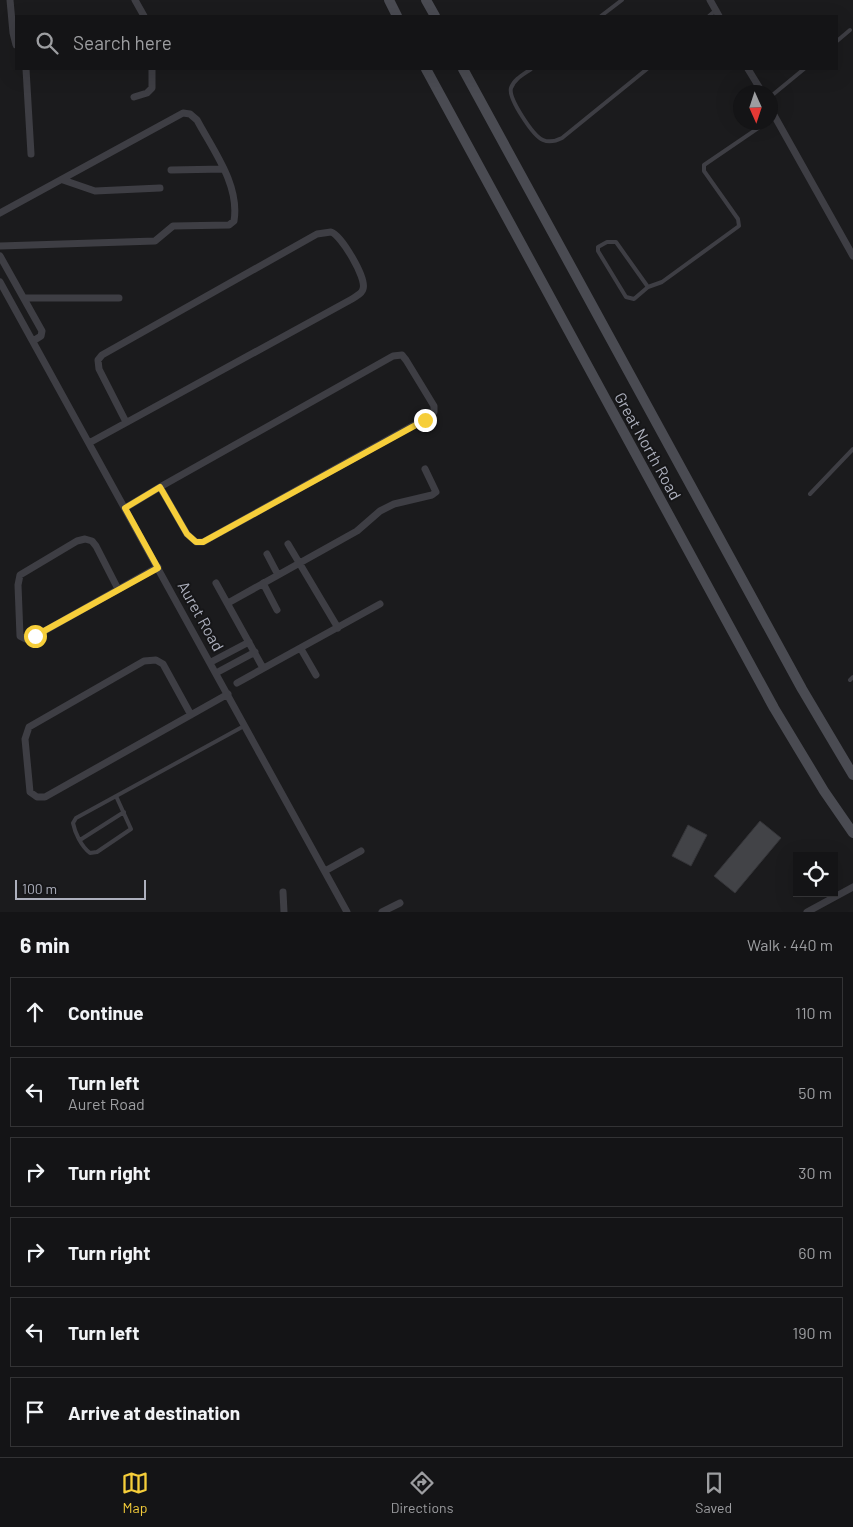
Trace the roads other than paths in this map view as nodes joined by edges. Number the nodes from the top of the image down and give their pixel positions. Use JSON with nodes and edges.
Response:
{"nodes":[{"id":1,"x":10,"y":0,"type":"edge"},
{"id":2,"x":135,"y":0,"type":"edge"},
{"id":3,"x":389,"y":0,"type":"edge"},
{"id":4,"x":426,"y":0,"type":"edge"},
{"id":5,"x":622,"y":0,"type":"edge"},
{"id":6,"x":710,"y":0,"type":"edge"},
{"id":7,"x":717,"y":13,"type":"edge"},
{"id":8,"x":143,"y":15,"type":"edge"},
{"id":9,"x":396,"y":15,"type":"edge"},
{"id":10,"x":434,"y":15,"type":"edge"},
{"id":11,"x":602,"y":15,"type":"edge"},
{"id":12,"x":850,"y":30,"type":"dead end"},
{"id":13,"x":15,"y":38,"type":"edge"},
{"id":14,"x":838,"y":40,"type":"edge"},
{"id":15,"x":26,"y":70,"type":"edge"},
{"id":16,"x":152,"y":70,"type":"edge"},
{"id":17,"x":427,"y":70,"type":"edge"},
{"id":18,"x":464,"y":70,"type":"edge"},
{"id":19,"x":530,"y":70,"type":"edge"},
{"id":20,"x":646,"y":70,"type":"edge"},
{"id":21,"x":749,"y":70,"type":"edge"},
{"id":22,"x":803,"y":70,"type":"edge"},
{"id":23,"x":758,"y":85,"type":"edge"},
{"id":24,"x":778,"y":90,"type":"edge"},
{"id":25,"x":134,"y":97,"type":"dead end"},
{"id":26,"x":756,"y":130,"type":"edge"},
{"id":27,"x":777,"y":130,"type":"edge"},
{"id":28,"x":31,"y":154,"type":"dead end"},
{"id":29,"x":224,"y":169,"type":"junction"},
{"id":30,"x":171,"y":170,"type":"dead end"},
{"id":31,"x":63,"y":180,"type":"junction"},
{"id":32,"x":160,"y":188,"type":"dead end"},
{"id":33,"x":0,"y":213,"type":"edge"},
{"id":34,"x":0,"y":246,"type":"edge"},
{"id":35,"x":0,"y":256,"type":"edge"},
{"id":36,"x":853,"y":256,"type":"edge"},
{"id":37,"x":0,"y":282,"type":"edge"},
{"id":38,"x":648,"y":287,"type":"junction"},
{"id":39,"x":24,"y":298,"type":"junction"},
{"id":40,"x":119,"y":298,"type":"dead end"},
{"id":41,"x":33,"y":341,"type":"junction"},
{"id":42,"x":126,"y":422,"type":"junction"},
{"id":43,"x":89,"y":443,"type":"junction"},
{"id":44,"x":853,"y":449,"type":"edge"},
{"id":45,"x":425,"y":469,"type":"dead end"},
{"id":46,"x":160,"y":487,"type":"junction"},
{"id":47,"x":810,"y":494,"type":"dead end"},
{"id":48,"x":125,"y":508,"type":"junction"},
{"id":49,"x":288,"y":544,"type":"dead end"},
{"id":50,"x":267,"y":554,"type":"dead end"},
{"id":51,"x":299,"y":563,"type":"junction"},
{"id":52,"x":158,"y":568,"type":"junction"},
{"id":53,"x":278,"y":575,"type":"junction"},
{"id":54,"x":216,"y":583,"type":"dead end"},
{"id":55,"x":263,"y":583,"type":"junction"},
{"id":56,"x":118,"y":589,"type":"junction"},
{"id":57,"x":228,"y":603,"type":"junction"},
{"id":58,"x":380,"y":604,"type":"dead end"},
{"id":59,"x":277,"y":610,"type":"dead end"},
{"id":60,"x":338,"y":628,"type":"junction"},
{"id":61,"x":249,"y":642,"type":"junction"},
{"id":62,"x":301,"y":649,"type":"junction"},
{"id":63,"x":255,"y":652,"type":"junction"},
{"id":64,"x":211,"y":662,"type":"junction"},
{"id":65,"x":263,"y":668,"type":"junction"},
{"id":66,"x":216,"y":673,"type":"junction"},
{"id":67,"x":316,"y":676,"type":"dead end"},
{"id":68,"x":237,"y":683,"type":"dead end"},
{"id":69,"x":228,"y":694,"type":"junction"},
{"id":70,"x":191,"y":715,"type":"junction"},
{"id":71,"x":245,"y":725,"type":"junction"},
{"id":72,"x":853,"y":776,"type":"edge"},
{"id":73,"x":116,"y":796,"type":"junction"},
{"id":74,"x":124,"y":812,"type":"junction"},
{"id":75,"x":853,"y":833,"type":"edge"},
{"id":76,"x":80,"y":840,"type":"junction"},
{"id":77,"x":361,"y":851,"type":"dead end"},
{"id":78,"x":325,"y":871,"type":"junction"},
{"id":79,"x":853,"y":887,"type":"edge"},
{"id":80,"x":283,"y":892,"type":"dead end"},
{"id":81,"x":400,"y":903,"type":"dead end"},
{"id":82,"x":284,"y":912,"type":"edge"},
{"id":83,"x":348,"y":912,"type":"edge"},
{"id":84,"x":382,"y":912,"type":"edge"},
{"id":85,"x":807,"y":912,"type":"edge"}],
"edges":[{"from":1,"to":13,"type":"street"},
{"from":2,"to":8,"type":"street"},
{"from":3,"to":9,"type":"main road"},
{"from":4,"to":10,"type":"main road"},
{"from":5,"to":11,"type":"lane"},
{"from":6,"to":7,"type":"street"},
{"from":12,"to":14,"type":"lane"},
{"from":15,"to":28,"type":"street"},
{"from":16,"to":25,"type":"street"},
{"from":17,"to":75,"type":"main road","name":"Great North Road"},
{"from":18,"to":72,"type":"main road","name":"Great North Road"},
{"from":19,"to":20,"type":"lane"},
{"from":21,"to":23,"type":"street"},
{"from":22,"to":24,"type":"lane"},
{"from":26,"to":38,"type":"lane"},
{"from":27,"to":36,"type":"street"},
{"from":29,"to":30,"type":"street"},
{"from":29,"to":31,"type":"street"},
{"from":29,"to":34,"type":"street"},
{"from":31,"to":32,"type":"street"},
{"from":31,"to":33,"type":"street"},
{"from":35,"to":39,"type":"street"},
{"from":37,"to":41,"type":"street","name":"Auret Road"},
{"from":38,"to":38,"type":"lane"},
{"from":39,"to":40,"type":"street"},
{"from":39,"to":41,"type":"street"},
{"from":41,"to":43,"type":"street","name":"Auret Road"},
{"from":42,"to":42,"type":"street"},
{"from":42,"to":43,"type":"street"},
{"from":43,"to":48,"type":"street","name":"Auret Road"},
{"from":44,"to":47,"type":"lane"},
{"from":45,"to":51,"type":"street"},
{"from":46,"to":46,"type":"street"},
{"from":46,"to":48,"type":"street"},
{"from":48,"to":52,"type":"street","name":"Auret Road"},
{"from":49,"to":51,"type":"street"},
{"from":50,"to":53,"type":"street"},
{"from":51,"to":53,"type":"street"},
{"from":51,"to":60,"type":"street"},
{"from":52,"to":56,"type":"street"},
{"from":52,"to":64,"type":"street","name":"Auret Road"},
{"from":53,"to":55,"type":"street"},
{"from":54,"to":57,"type":"street"},
{"from":55,"to":57,"type":"street"},
{"from":55,"to":59,"type":"street"},
{"from":56,"to":56,"type":"street"},
{"from":57,"to":61,"type":"street"},
{"from":58,"to":60,"type":"street"},
{"from":60,"to":62,"type":"street"},
{"from":61,"to":63,"type":"street"},
{"from":61,"to":64,"type":"street"},
{"from":62,"to":65,"type":"street"},
{"from":62,"to":67,"type":"street"},
{"from":63,"to":65,"type":"street"},
{"from":63,"to":66,"type":"street"},
{"from":64,"to":66,"type":"street","name":"Auret Road"},
{"from":65,"to":68,"type":"street"},
{"from":66,"to":69,"type":"street","name":"Auret Road"},
{"from":69,"to":70,"type":"street"},
{"from":69,"to":71,"type":"street","name":"Auret Road"},
{"from":70,"to":70,"type":"street"},
{"from":71,"to":73,"type":"lane"},
{"from":71,"to":78,"type":"street","name":"Auret Road"},
{"from":73,"to":74,"type":"lane"},
{"from":73,"to":76,"type":"lane"},
{"from":74,"to":76,"type":"lane"},
{"from":74,"to":76,"type":"lane"},
{"from":77,"to":78,"type":"street"},
{"from":78,"to":83,"type":"street","name":"Auret Road"},
{"from":79,"to":85,"type":"street"},
{"from":80,"to":82,"type":"street"},
{"from":81,"to":84,"type":"street"}]}
